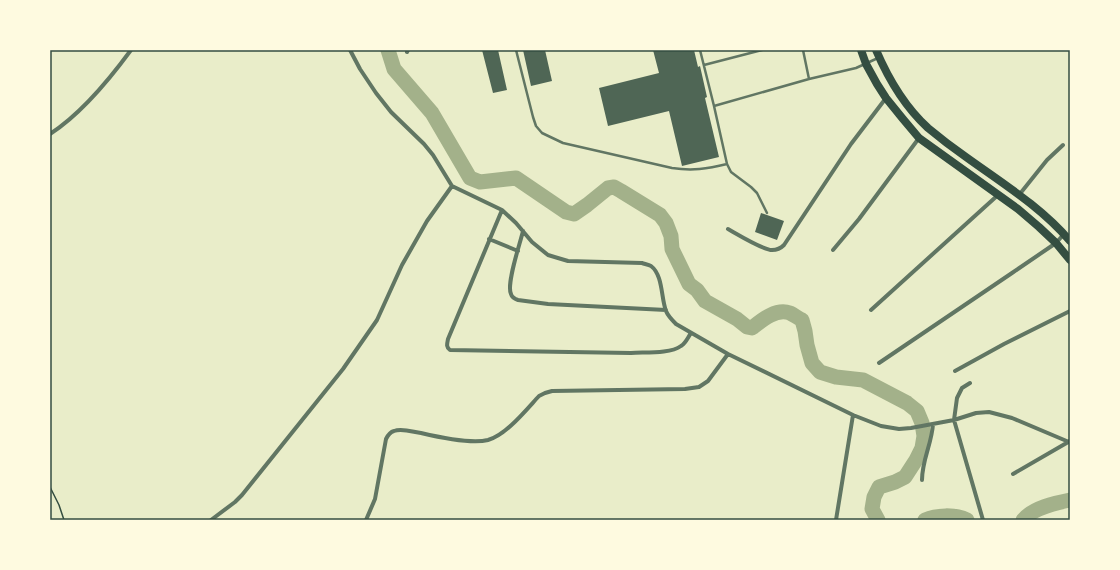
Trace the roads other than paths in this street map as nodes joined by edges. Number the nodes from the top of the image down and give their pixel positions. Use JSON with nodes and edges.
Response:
{"nodes":[{"id":1,"x":131,"y":50,"type":"edge"},
{"id":2,"x":350,"y":50,"type":"edge"},
{"id":3,"x":516,"y":50,"type":"edge"},
{"id":4,"x":700,"y":50,"type":"edge"},
{"id":5,"x":762,"y":50,"type":"edge"},
{"id":6,"x":803,"y":50,"type":"edge"},
{"id":7,"x":861,"y":50,"type":"edge"},
{"id":8,"x":877,"y":54,"type":"edge"},
{"id":9,"x":866,"y":64,"type":"junction"},
{"id":10,"x":704,"y":65,"type":"junction"},
{"id":11,"x":809,"y":79,"type":"junction"},
{"id":12,"x":886,"y":98,"type":"junction"},
{"id":13,"x":714,"y":106,"type":"junction"},
{"id":14,"x":50,"y":134,"type":"edge"},
{"id":15,"x":919,"y":138,"type":"junction"},
{"id":16,"x":1063,"y":145,"type":"dead end"},
{"id":17,"x":727,"y":164,"type":"junction"},
{"id":18,"x":452,"y":186,"type":"junction"},
{"id":19,"x":998,"y":194,"type":"junction"},
{"id":20,"x":1019,"y":195,"type":"junction"},
{"id":21,"x":502,"y":210,"type":"junction"},
{"id":22,"x":767,"y":213,"type":"dead end"},
{"id":23,"x":728,"y":229,"type":"dead end"},
{"id":24,"x":523,"y":231,"type":"junction"},
{"id":25,"x":1067,"y":238,"type":"edge"},
{"id":26,"x":489,"y":239,"type":"junction"},
{"id":27,"x":1056,"y":242,"type":"junction"},
{"id":28,"x":833,"y":250,"type":"dead end"},
{"id":29,"x":518,"y":251,"type":"junction"},
{"id":30,"x":1070,"y":260,"type":"edge"},
{"id":31,"x":666,"y":310,"type":"junction"},
{"id":32,"x":871,"y":310,"type":"dead end"},
{"id":33,"x":1070,"y":311,"type":"edge"},
{"id":34,"x":691,"y":333,"type":"junction"},
{"id":35,"x":728,"y":354,"type":"junction"},
{"id":36,"x":879,"y":363,"type":"dead end"},
{"id":37,"x":955,"y":371,"type":"dead end"},
{"id":38,"x":970,"y":383,"type":"dead end"},
{"id":39,"x":853,"y":414,"type":"junction"},
{"id":40,"x":954,"y":420,"type":"junction"},
{"id":41,"x":933,"y":424,"type":"junction"},
{"id":42,"x":1070,"y":441,"type":"edge"},
{"id":43,"x":1013,"y":474,"type":"dead end"},
{"id":44,"x":922,"y":480,"type":"dead end"},
{"id":45,"x":211,"y":520,"type":"edge"},
{"id":46,"x":366,"y":520,"type":"edge"},
{"id":47,"x":836,"y":520,"type":"edge"},
{"id":48,"x":983,"y":520,"type":"edge"}],
"edges":[{"from":1,"to":14,"type":"street"},
{"from":2,"to":18,"type":"street"},
{"from":3,"to":17,"type":"lane"},
{"from":4,"to":10,"type":"lane"},
{"from":5,"to":10,"type":"lane"},
{"from":6,"to":11,"type":"lane"},
{"from":7,"to":9,"type":"highway"},
{"from":8,"to":9,"type":"lane"},
{"from":8,"to":20,"type":"highway"},
{"from":9,"to":11,"type":"lane"},
{"from":9,"to":12,"type":"highway"},
{"from":10,"to":13,"type":"lane"},
{"from":11,"to":13,"type":"lane"},
{"from":12,"to":15,"type":"highway"},
{"from":12,"to":23,"type":"street"},
{"from":13,"to":17,"type":"lane"},
{"from":15,"to":19,"type":"highway"},
{"from":15,"to":28,"type":"street"},
{"from":16,"to":20,"type":"street"},
{"from":17,"to":22,"type":"lane"},
{"from":18,"to":21,"type":"street"},
{"from":18,"to":45,"type":"street"},
{"from":19,"to":27,"type":"highway"},
{"from":19,"to":32,"type":"street"},
{"from":20,"to":25,"type":"highway"},
{"from":21,"to":24,"type":"street"},
{"from":21,"to":26,"type":"street"},
{"from":24,"to":29,"type":"street"},
{"from":24,"to":31,"type":"street"},
{"from":25,"to":27,"type":"street"},
{"from":26,"to":29,"type":"street"},
{"from":26,"to":34,"type":"street"},
{"from":27,"to":30,"type":"highway"},
{"from":27,"to":36,"type":"street"},
{"from":29,"to":31,"type":"street"},
{"from":31,"to":34,"type":"street"},
{"from":33,"to":37,"type":"street"},
{"from":34,"to":35,"type":"street"},
{"from":35,"to":39,"type":"street"},
{"from":35,"to":46,"type":"street"},
{"from":38,"to":40,"type":"street"},
{"from":39,"to":41,"type":"street"},
{"from":39,"to":47,"type":"street"},
{"from":40,"to":41,"type":"street"},
{"from":40,"to":42,"type":"street"},
{"from":40,"to":48,"type":"street"},
{"from":41,"to":44,"type":"street"},
{"from":42,"to":43,"type":"street"}]}
